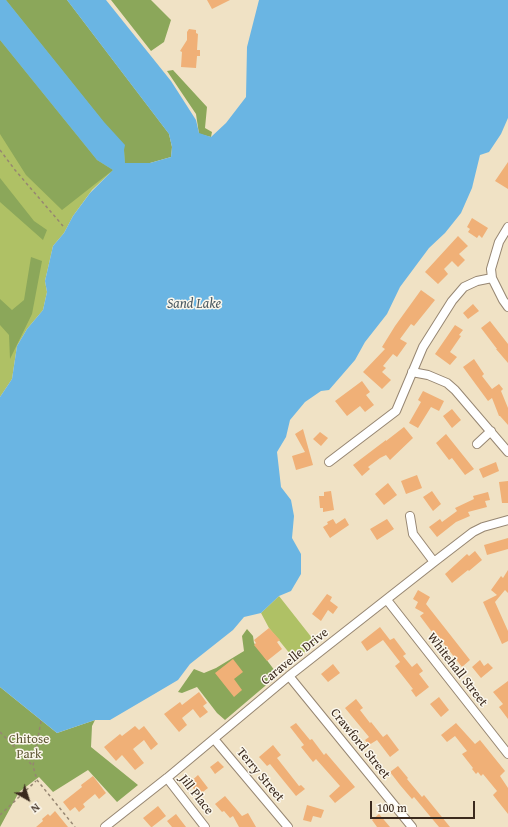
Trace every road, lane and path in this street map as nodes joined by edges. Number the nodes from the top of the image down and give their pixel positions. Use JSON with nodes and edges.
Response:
{"nodes":[{"id":1,"x":0,"y":150,"type":"edge"},
{"id":2,"x":63,"y":226,"type":"dead end"},
{"id":3,"x":508,"y":227,"type":"edge"},
{"id":4,"x":492,"y":278,"type":"junction"},
{"id":5,"x":508,"y":308,"type":"edge"},
{"id":6,"x":412,"y":372,"type":"junction"},
{"id":7,"x":491,"y":431,"type":"junction"},
{"id":8,"x":477,"y":444,"type":"dead end"},
{"id":9,"x":508,"y":452,"type":"edge"},
{"id":10,"x":329,"y":462,"type":"dead end"},
{"id":11,"x":410,"y":516,"type":"dead end"},
{"id":12,"x":508,"y":520,"type":"edge"},
{"id":13,"x":434,"y":562,"type":"junction"},
{"id":14,"x":387,"y":600,"type":"junction"},
{"id":15,"x":289,"y":676,"type":"junction"},
{"id":16,"x":41,"y":721,"type":"dead end"},
{"id":17,"x":0,"y":732,"type":"edge"},
{"id":18,"x":214,"y":739,"type":"junction"},
{"id":19,"x":508,"y":754,"type":"edge"},
{"id":20,"x":33,"y":766,"type":"junction"},
{"id":21,"x":167,"y":778,"type":"junction"},
{"id":22,"x":37,"y":780,"type":"junction"},
{"id":23,"x":0,"y":816,"type":"edge"},
{"id":24,"x":75,"y":827,"type":"edge"},
{"id":25,"x":105,"y":827,"type":"edge"},
{"id":26,"x":205,"y":827,"type":"edge"},
{"id":27,"x":288,"y":827,"type":"edge"},
{"id":28,"x":412,"y":827,"type":"edge"}],
"edges":[{"from":1,"to":2,"type":"path"},
{"from":3,"to":4,"type":"street"},
{"from":4,"to":5,"type":"street"},
{"from":4,"to":6,"type":"street"},
{"from":6,"to":7,"type":"street"},
{"from":6,"to":10,"type":"street"},
{"from":7,"to":8,"type":"street"},
{"from":7,"to":9,"type":"street"},
{"from":11,"to":13,"type":"street"},
{"from":12,"to":13,"type":"street","name":"Caravelle Drive"},
{"from":13,"to":14,"type":"street","name":"Caravelle Drive"},
{"from":14,"to":15,"type":"street","name":"Caravelle Drive"},
{"from":14,"to":19,"type":"street","name":"Whitehall Street"},
{"from":15,"to":18,"type":"street","name":"Caravelle Drive"},
{"from":15,"to":28,"type":"street","name":"Crawford Street"},
{"from":16,"to":20,"type":"path"},
{"from":17,"to":20,"type":"path"},
{"from":18,"to":21,"type":"street","name":"Caravelle Drive"},
{"from":18,"to":27,"type":"street","name":"Terry Street"},
{"from":20,"to":22,"type":"path"},
{"from":21,"to":25,"type":"street","name":"Caravelle Drive"},
{"from":21,"to":26,"type":"street","name":"Jill Place"},
{"from":22,"to":23,"type":"path"},
{"from":22,"to":24,"type":"path"}]}
